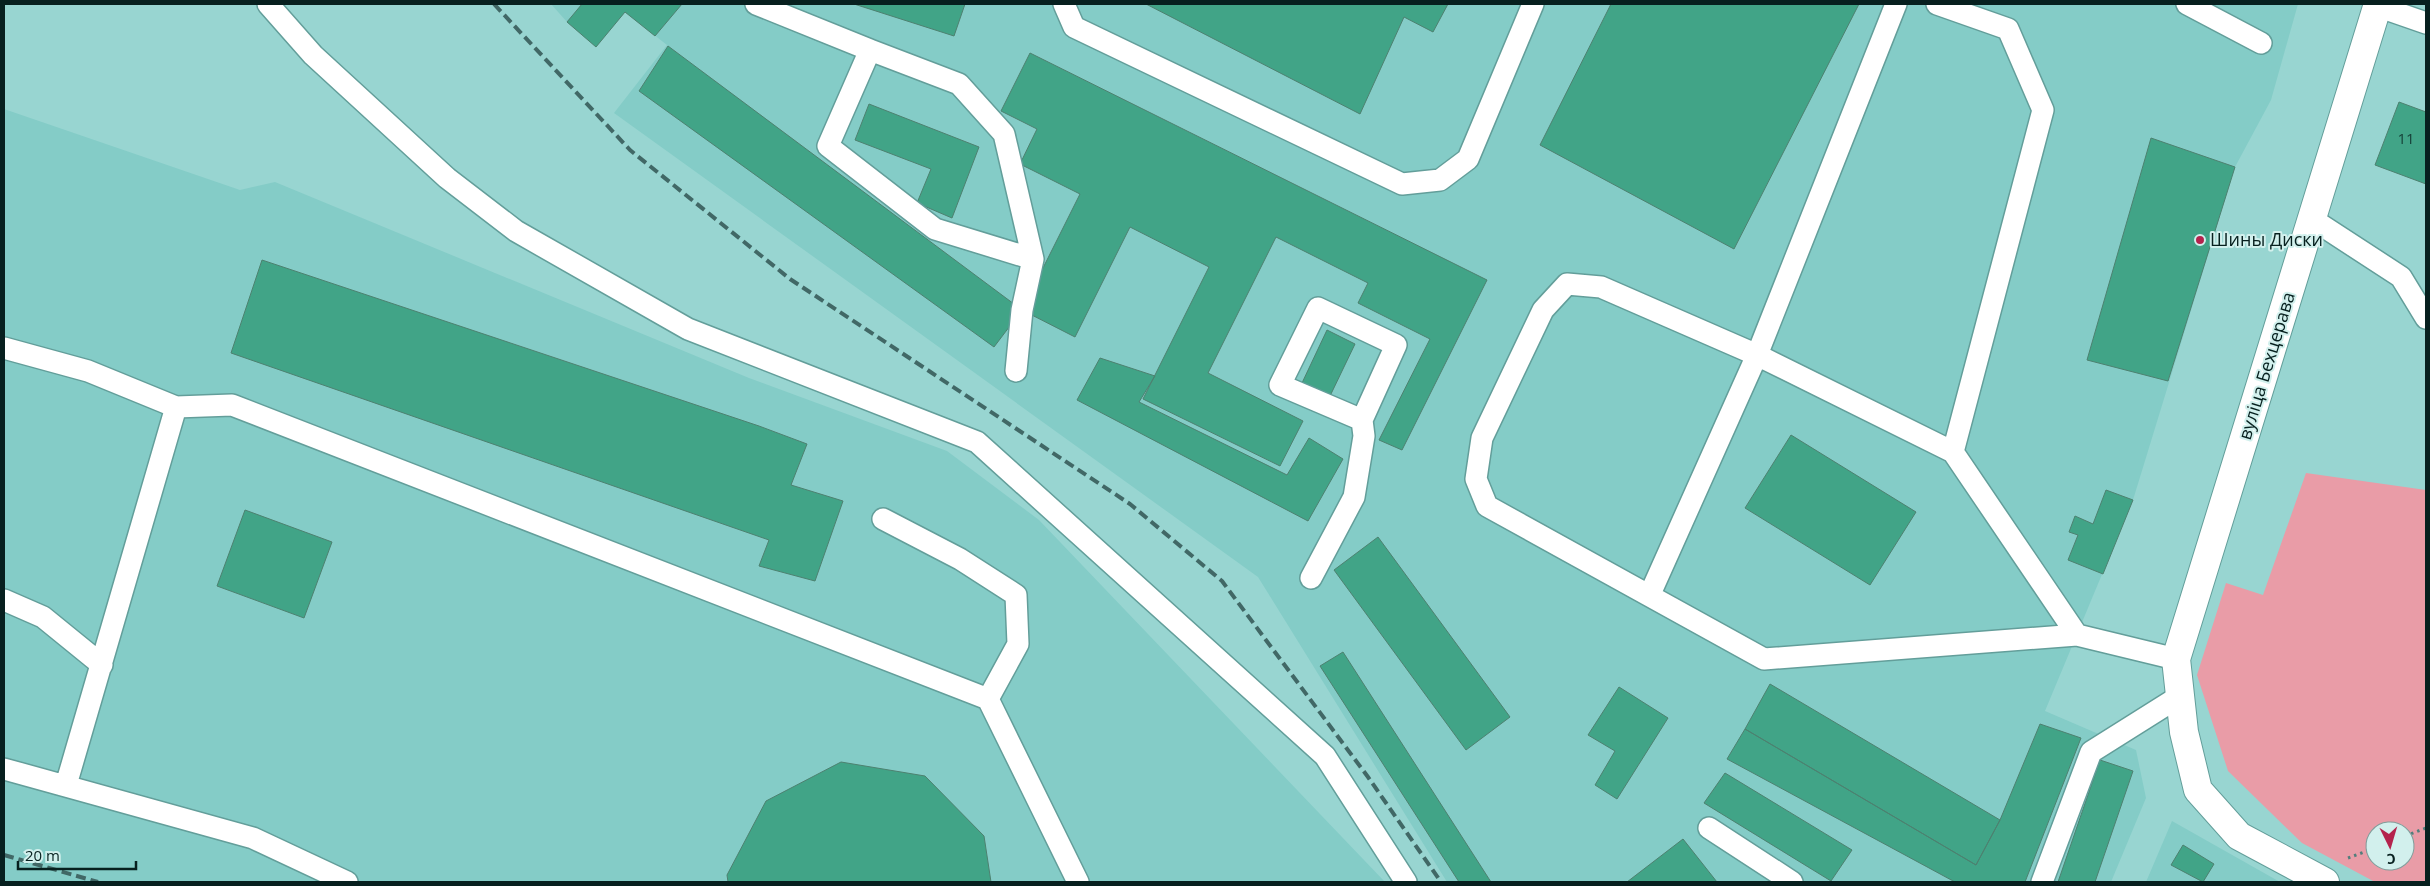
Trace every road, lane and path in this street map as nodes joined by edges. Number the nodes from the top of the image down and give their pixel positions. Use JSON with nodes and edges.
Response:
{"nodes":[{"id":1,"x":268,"y":4,"type":"edge"},
{"id":2,"x":756,"y":4,"type":"edge"},
{"id":3,"x":1064,"y":4,"type":"edge"},
{"id":4,"x":1533,"y":4,"type":"edge"},
{"id":5,"x":1896,"y":4,"type":"edge"},
{"id":6,"x":1937,"y":4,"type":"edge"},
{"id":7,"x":2187,"y":4,"type":"edge"},
{"id":8,"x":2378,"y":5,"type":"edge"},
{"id":9,"x":2426,"y":23,"type":"edge"},
{"id":10,"x":2261,"y":43,"type":"dead end"},
{"id":11,"x":870,"y":50,"type":"junction"},
{"id":12,"x":2312,"y":219,"type":"junction"},
{"id":13,"x":1033,"y":259,"type":"junction"},
{"id":14,"x":2426,"y":318,"type":"edge"},
{"id":15,"x":4,"y":348,"type":"edge"},
{"id":16,"x":1757,"y":355,"type":"junction"},
{"id":17,"x":1016,"y":372,"type":"dead end"},
{"id":18,"x":176,"y":407,"type":"junction"},
{"id":19,"x":1362,"y":420,"type":"junction"},
{"id":20,"x":1953,"y":452,"type":"junction"},
{"id":21,"x":883,"y":520,"type":"dead end"},
{"id":22,"x":1311,"y":578,"type":"dead end"},
{"id":23,"x":1650,"y":594,"type":"junction"},
{"id":24,"x":4,"y":600,"type":"edge"},
{"id":25,"x":2077,"y":635,"type":"junction"},
{"id":26,"x":2176,"y":659,"type":"junction"},
{"id":27,"x":102,"y":665,"type":"junction"},
{"id":28,"x":2180,"y":696,"type":"junction"},
{"id":29,"x":988,"y":699,"type":"junction"},
{"id":30,"x":4,"y":769,"type":"edge"},
{"id":31,"x":66,"y":785,"type":"junction"},
{"id":32,"x":1709,"y":828,"type":"dead end"},
{"id":33,"x":347,"y":882,"type":"edge"},
{"id":34,"x":1078,"y":882,"type":"edge"},
{"id":35,"x":1406,"y":882,"type":"edge"},
{"id":36,"x":1792,"y":882,"type":"edge"},
{"id":37,"x":2042,"y":882,"type":"edge"},
{"id":38,"x":2325,"y":882,"type":"edge"}],
"edges":[{"from":1,"to":35,"type":"lane"},
{"from":2,"to":11,"type":"lane"},
{"from":3,"to":4,"type":"lane"},
{"from":5,"to":16,"type":"lane"},
{"from":6,"to":20,"type":"lane"},
{"from":7,"to":10,"type":"lane"},
{"from":8,"to":9,"type":"lane"},
{"from":8,"to":12,"type":"street","name":"вуліца Бехцерава"},
{"from":11,"to":13,"type":"lane"},
{"from":11,"to":13,"type":"lane"},
{"from":12,"to":14,"type":"lane"},
{"from":12,"to":26,"type":"street","name":"вуліца Бехцерава"},
{"from":13,"to":17,"type":"lane"},
{"from":15,"to":18,"type":"lane"},
{"from":16,"to":20,"type":"lane"},
{"from":16,"to":23,"type":"lane"},
{"from":16,"to":23,"type":"lane"},
{"from":18,"to":27,"type":"lane"},
{"from":18,"to":29,"type":"lane"},
{"from":19,"to":19,"type":"lane"},
{"from":19,"to":22,"type":"lane"},
{"from":20,"to":25,"type":"lane"},
{"from":21,"to":29,"type":"lane"},
{"from":23,"to":25,"type":"lane"},
{"from":24,"to":27,"type":"lane"},
{"from":25,"to":26,"type":"lane"},
{"from":26,"to":28,"type":"street","name":"вуліца Бехцерава"},
{"from":27,"to":31,"type":"lane"},
{"from":28,"to":37,"type":"lane"},
{"from":28,"to":38,"type":"street","name":"вуліца Бехцерава"},
{"from":29,"to":34,"type":"lane"},
{"from":30,"to":31,"type":"lane"},
{"from":31,"to":33,"type":"lane"},
{"from":32,"to":36,"type":"lane"}]}
